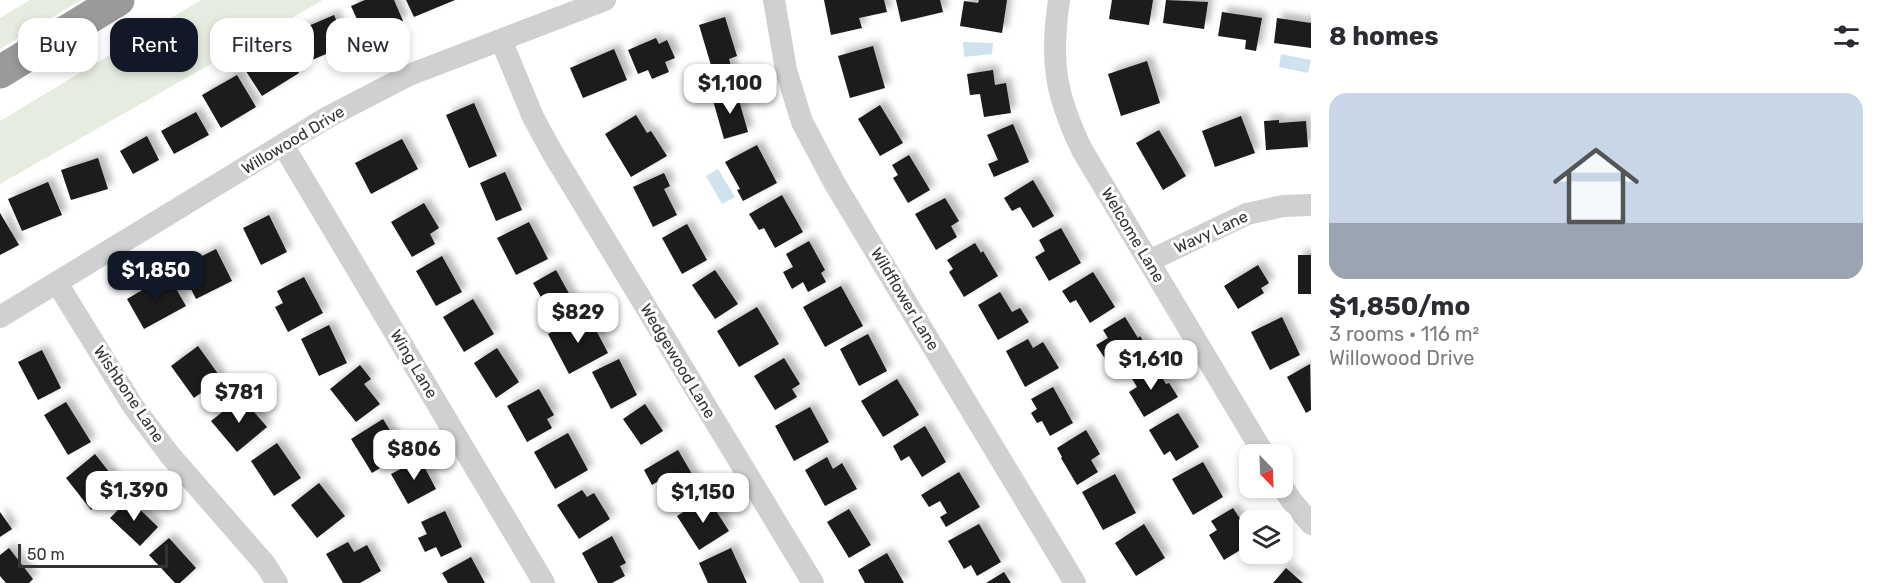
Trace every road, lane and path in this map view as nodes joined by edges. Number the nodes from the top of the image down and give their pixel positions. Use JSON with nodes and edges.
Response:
{"nodes":[{"id":1,"x":118,"y":0,"type":"edge"},
{"id":2,"x":605,"y":0,"type":"edge"},
{"id":3,"x":774,"y":0,"type":"edge"},
{"id":4,"x":1059,"y":0,"type":"edge"},
{"id":5,"x":501,"y":40,"type":"junction"},
{"id":6,"x":0,"y":72,"type":"edge"},
{"id":7,"x":283,"y":145,"type":"junction"},
{"id":8,"x":1311,"y":205,"type":"edge"},
{"id":9,"x":1149,"y":261,"type":"junction"},
{"id":10,"x":57,"y":283,"type":"junction"},
{"id":11,"x":0,"y":317,"type":"edge"},
{"id":12,"x":1258,"y":444,"type":"edge"},
{"id":13,"x":1290,"y":498,"type":"edge"},
{"id":14,"x":1311,"y":524,"type":"edge"},
{"id":15,"x":277,"y":583,"type":"edge"},
{"id":16,"x":544,"y":583,"type":"edge"},
{"id":17,"x":813,"y":583,"type":"edge"},
{"id":18,"x":1075,"y":583,"type":"edge"}],
"edges":[{"from":1,"to":6,"type":"highway"},
{"from":2,"to":5,"type":"street","name":"Willowood Drive"},
{"from":3,"to":18,"type":"street","name":"Wildflower Lane"},
{"from":4,"to":9,"type":"street","name":"Welcome Lane"},
{"from":5,"to":7,"type":"street","name":"Willowood Drive"},
{"from":5,"to":17,"type":"street","name":"Wedgewood Lane"},
{"from":7,"to":10,"type":"street","name":"Willowood Drive"},
{"from":7,"to":16,"type":"street","name":"Wing Lane"},
{"from":8,"to":9,"type":"street","name":"Wavy Lane"},
{"from":9,"to":12,"type":"street","name":"Welcome Lane"},
{"from":10,"to":11,"type":"street","name":"Willowood Drive"},
{"from":10,"to":15,"type":"street","name":"Wishbone Lane"},
{"from":13,"to":14,"type":"street"}]}
